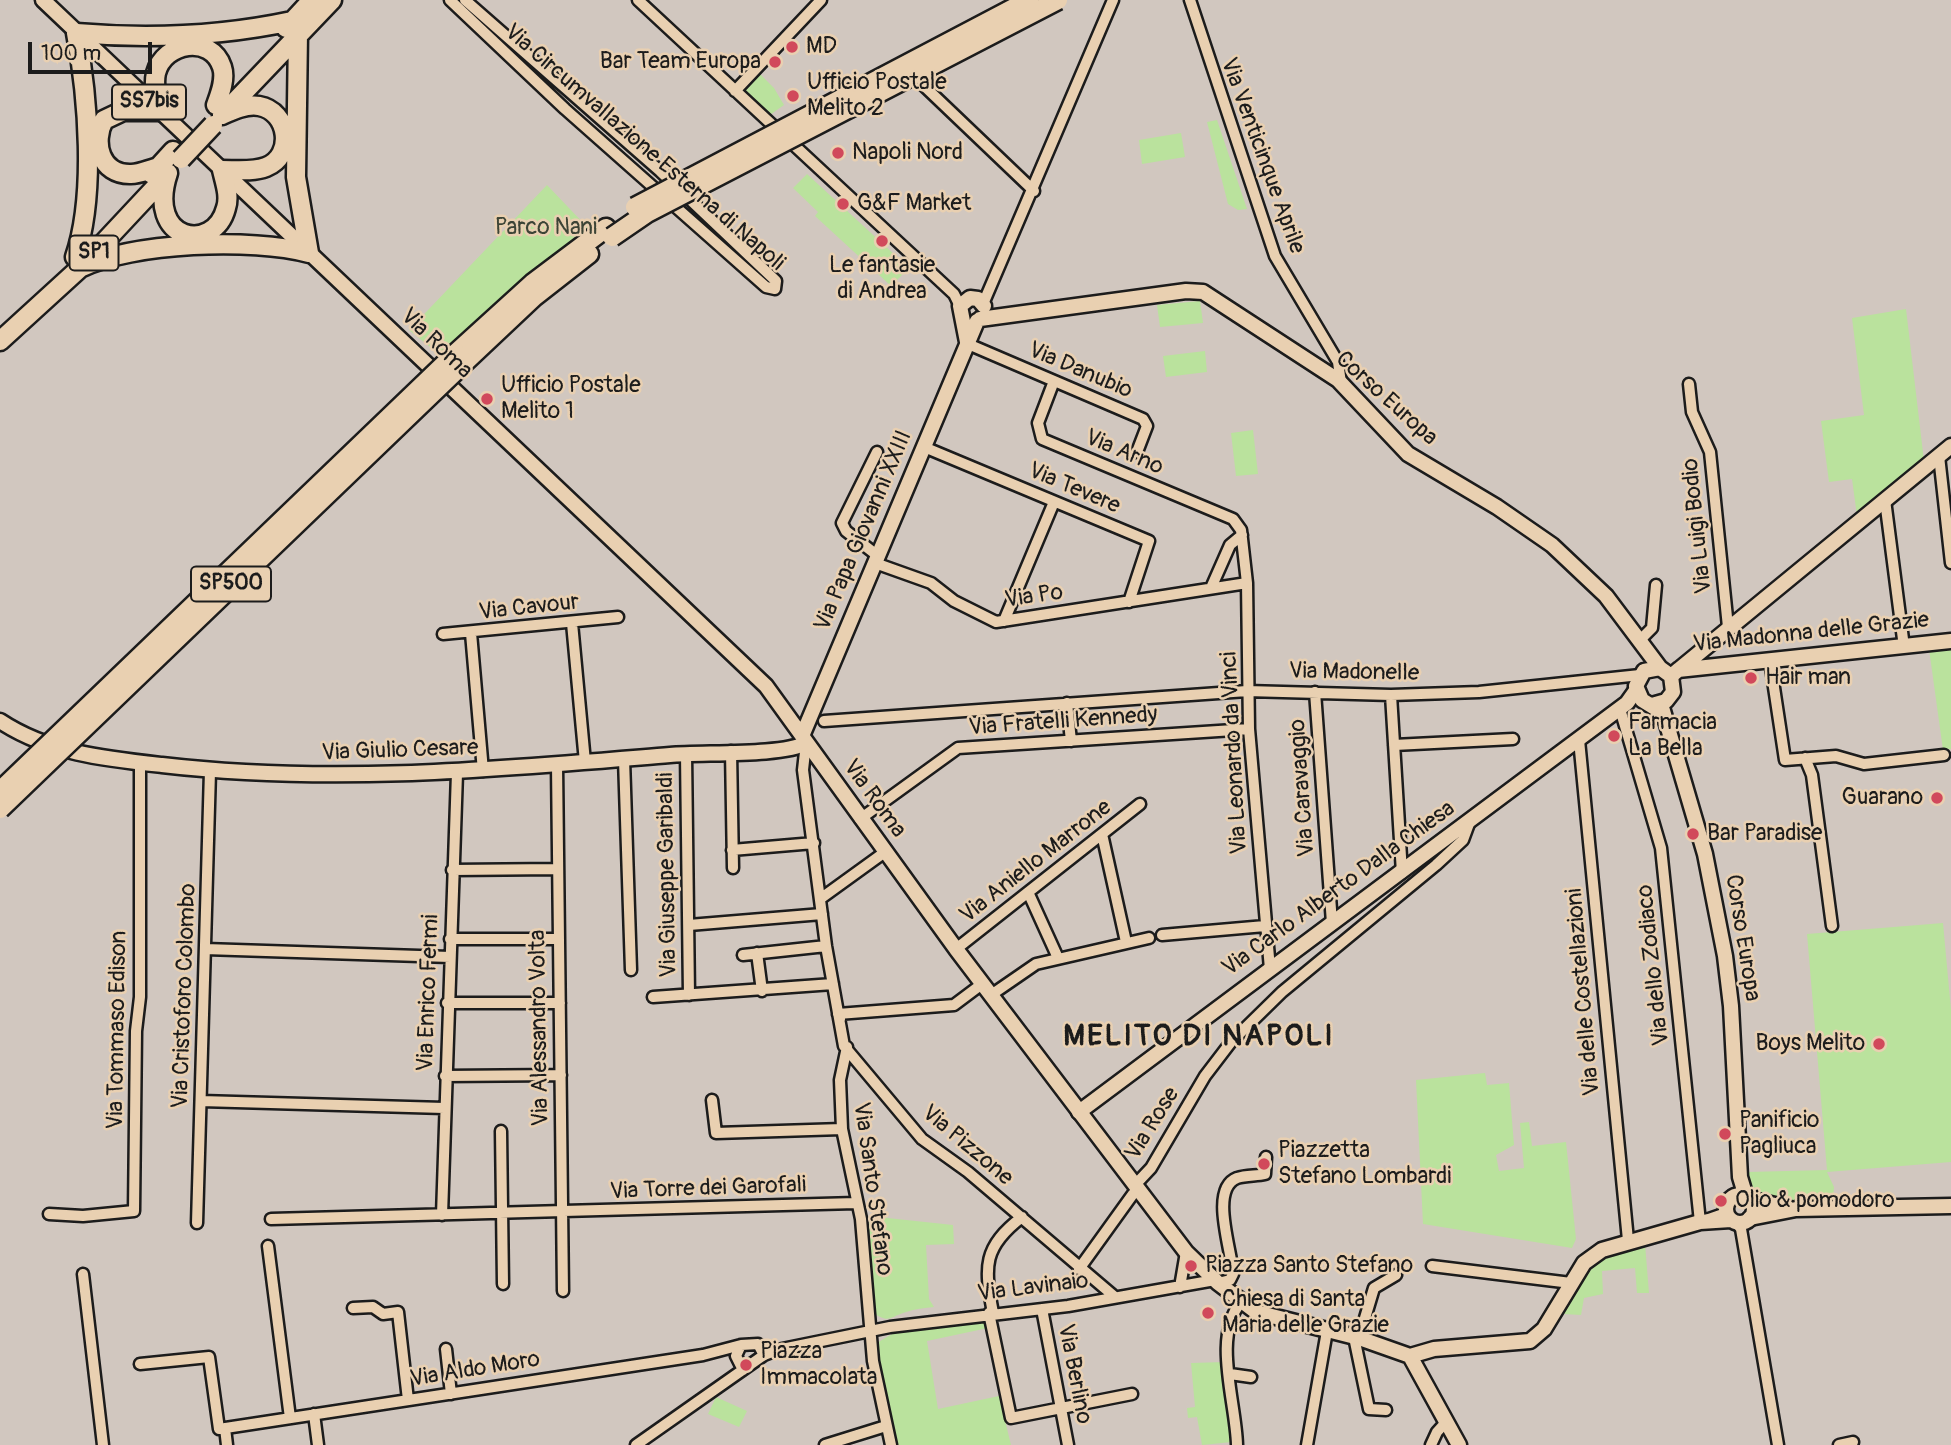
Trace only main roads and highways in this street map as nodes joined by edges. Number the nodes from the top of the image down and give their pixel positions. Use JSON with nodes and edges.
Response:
{"nodes":[{"id":1,"x":43,"y":0,"type":"edge"},
{"id":2,"x":332,"y":0,"type":"edge"},
{"id":3,"x":1028,"y":0,"type":"edge"},
{"id":4,"x":1058,"y":0,"type":"edge"},
{"id":5,"x":310,"y":1,"type":"edge"},
{"id":6,"x":295,"y":27,"type":"junction"},
{"id":7,"x":76,"y":33,"type":"junction"},
{"id":8,"x":159,"y":111,"type":"junction"},
{"id":9,"x":214,"y":116,"type":"junction"},
{"id":10,"x":163,"y":170,"type":"junction"},
{"id":11,"x":222,"y":170,"type":"junction"},
{"id":12,"x":609,"y":232,"type":"junction"},
{"id":13,"x":309,"y":253,"type":"junction"},
{"id":14,"x":78,"y":262,"type":"junction"},
{"id":15,"x":0,"y":328,"type":"edge"},
{"id":16,"x":0,"y":341,"type":"edge"},
{"id":17,"x":968,"y":344,"type":"joint"},
{"id":18,"x":461,"y":357,"type":"junction"},
{"id":19,"x":1945,"y":451,"type":"edge"},
{"id":20,"x":1640,"y":640,"type":"junction"},
{"id":21,"x":1951,"y":641,"type":"edge"},
{"id":22,"x":1668,"y":672,"type":"junction"},
{"id":23,"x":1649,"y":698,"type":"junction"},
{"id":24,"x":0,"y":721,"type":"edge"},
{"id":25,"x":806,"y":749,"type":"junction"},
{"id":26,"x":0,"y":791,"type":"edge"},
{"id":27,"x":0,"y":809,"type":"edge"},
{"id":28,"x":1079,"y":1112,"type":"junction"},
{"id":29,"x":1743,"y":1197,"type":"junction"},
{"id":30,"x":1951,"y":1206,"type":"edge"},
{"id":31,"x":1796,"y":1209,"type":"junction"},
{"id":32,"x":1738,"y":1221,"type":"junction"},
{"id":33,"x":1410,"y":1356,"type":"junction"},
{"id":34,"x":1459,"y":1445,"type":"edge"}],
"edges":[{"from":1,"to":7,"type":"main road","number":"SS7bis"},
{"from":2,"to":6,"type":"highway","number":"SP1"},
{"from":3,"to":12,"type":"highway","number":"SP500","bridge":true},
{"from":4,"to":12,"type":"highway","number":"SP500","bridge":true},
{"from":5,"to":6,"type":"highway","number":"SP1"},
{"from":6,"to":7,"type":"highway"},
{"from":6,"to":9,"type":"highway","number":"SP1"},
{"from":6,"to":13,"type":"highway"},
{"from":7,"to":8,"type":"main road","number":"SS7bis"},
{"from":7,"to":14,"type":"highway"},
{"from":8,"to":9,"type":"highway"},
{"from":8,"to":10,"type":"highway"},
{"from":8,"to":11,"type":"main road","number":"SS7bis"},
{"from":9,"to":10,"type":"highway","number":"SP1","bridge":true},
{"from":9,"to":11,"type":"highway"},
{"from":10,"to":11,"type":"highway"},
{"from":10,"to":14,"type":"highway","number":"SP1"},
{"from":11,"to":13,"type":"main road","name":"Via Roma"},
{"from":12,"to":18,"type":"highway","number":"SP500"},
{"from":13,"to":14,"type":"highway"},
{"from":13,"to":25,"type":"main road","name":"Via Roma"},
{"from":14,"to":15,"type":"highway","number":"SP1"},
{"from":14,"to":16,"type":"highway","number":"SP1"},
{"from":17,"to":20,"type":"main road","name":"Corso Europa"},
{"from":17,"to":25,"type":"main road","name":"Via Papa Giovanni XXIII"},
{"from":18,"to":26,"type":"highway","number":"SP500","bridge":true},
{"from":18,"to":27,"type":"highway","number":"SP500","bridge":true},
{"from":19,"to":22,"type":"main road"},
{"from":20,"to":22,"type":"main road","name":"Corso Europa"},
{"from":20,"to":23,"type":"main road","name":"Corso Europa"},
{"from":21,"to":22,"type":"main road","name":"Via Madonna delle Grazie"},
{"from":22,"to":23,"type":"main road","name":"Via Carlo Alberto Dalla Chiesa"},
{"from":22,"to":23,"type":"main road"},
{"from":23,"to":28,"type":"main road","name":"Via Carlo Alberto Dalla Chiesa"},
{"from":23,"to":29,"type":"main road","name":"Corso Europa"},
{"from":24,"to":25,"type":"main road","name":"Via Giulio Cesare"},
{"from":25,"to":28,"type":"main road","name":"Via Roma"},
{"from":28,"to":33,"type":"main road","name":"Via Roma"},
{"from":29,"to":31,"type":"main road"},
{"from":29,"to":32,"type":"main road"},
{"from":29,"to":32,"type":"main road"},
{"from":30,"to":31,"type":"main road"},
{"from":31,"to":32,"type":"main road"},
{"from":32,"to":33,"type":"main road"},
{"from":33,"to":34,"type":"main road"}]}
